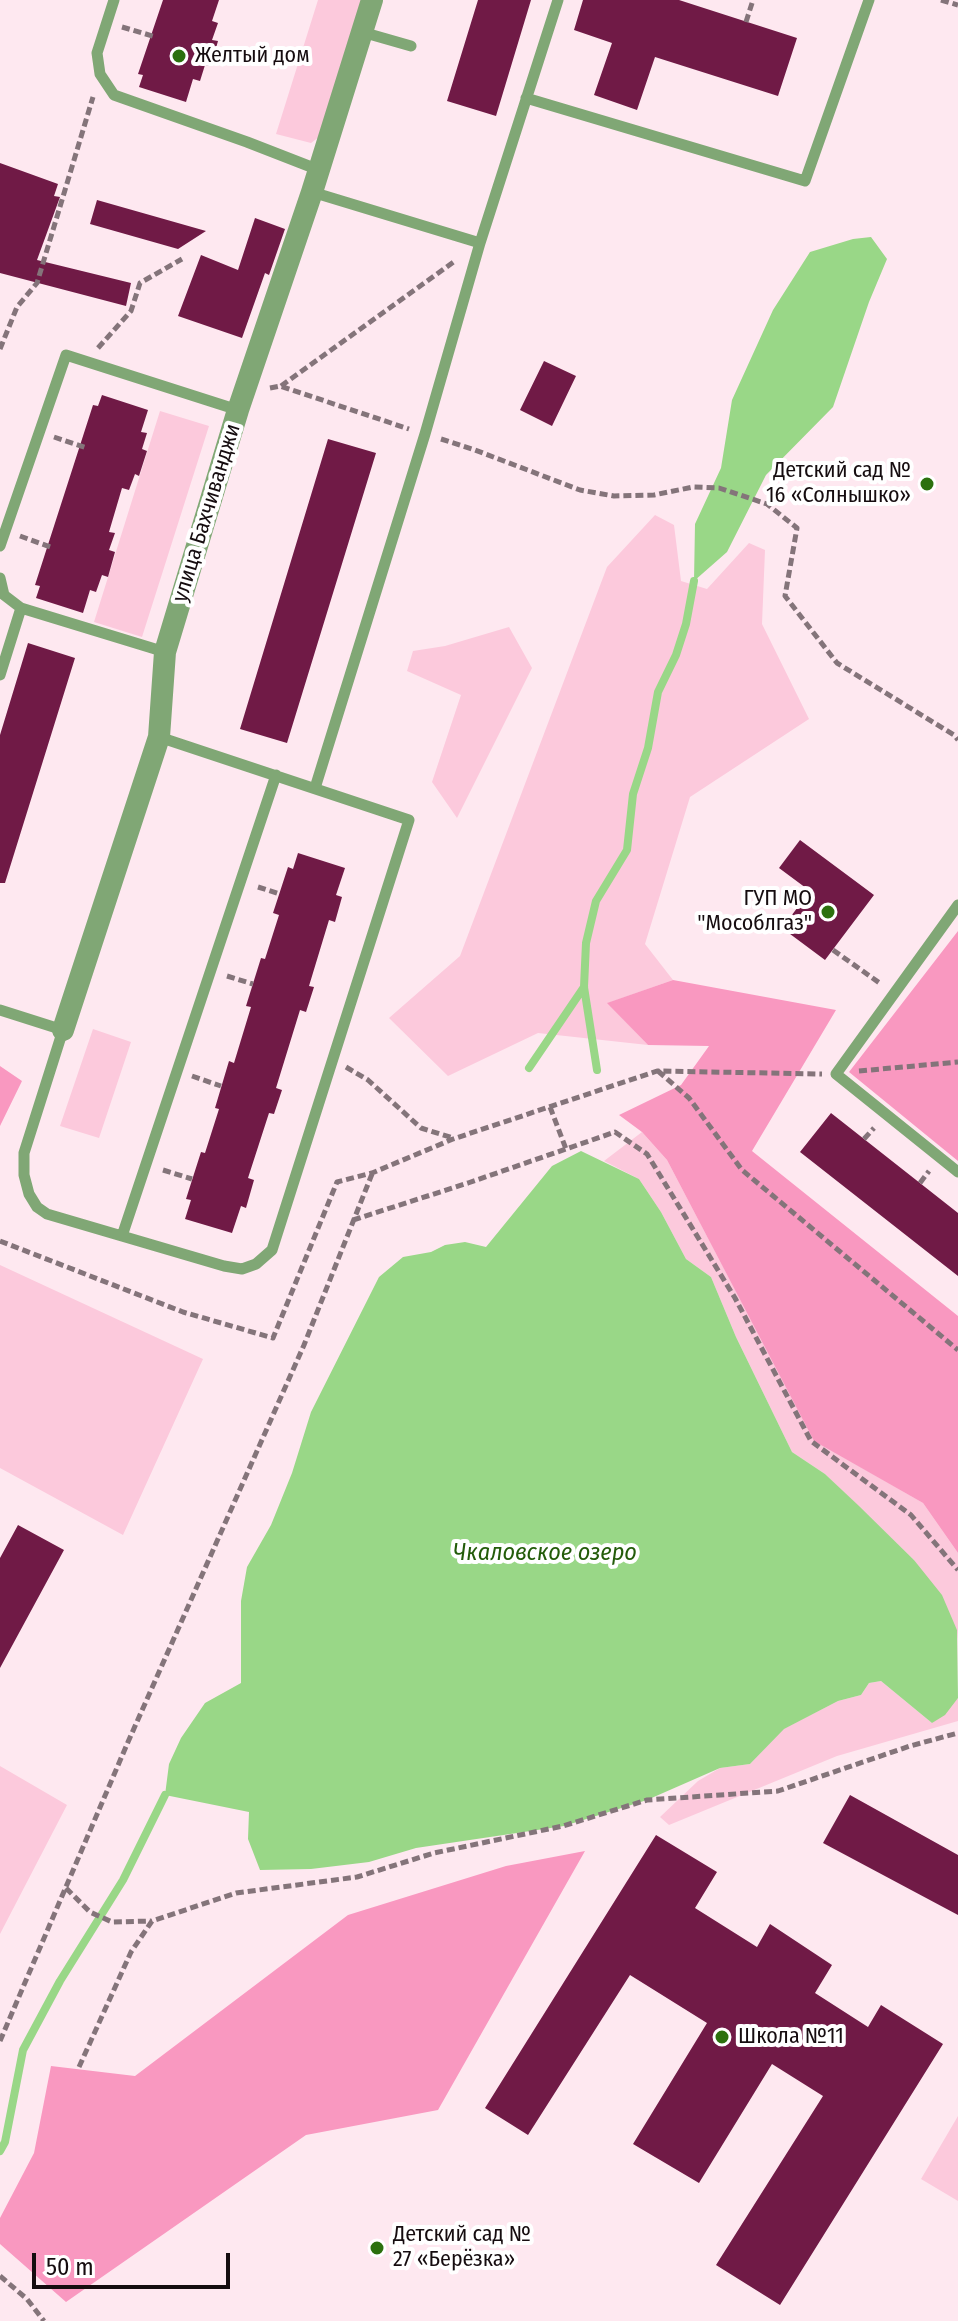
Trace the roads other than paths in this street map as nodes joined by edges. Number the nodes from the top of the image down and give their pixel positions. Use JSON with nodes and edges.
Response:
{"nodes":[{"id":1,"x":114,"y":0,"type":"edge"},
{"id":2,"x":372,"y":0,"type":"edge"},
{"id":3,"x":558,"y":0,"type":"edge"},
{"id":4,"x":869,"y":0,"type":"edge"},
{"id":5,"x":362,"y":32,"type":"junction"},
{"id":6,"x":411,"y":46,"type":"dead end"},
{"id":7,"x":526,"y":98,"type":"junction"},
{"id":8,"x":315,"y":181,"type":"junction"},
{"id":9,"x":480,"y":243,"type":"junction"},
{"id":10,"x":241,"y":402,"type":"junction"},
{"id":11,"x":0,"y":546,"type":"edge"},
{"id":12,"x":0,"y":578,"type":"edge"},
{"id":13,"x":21,"y":608,"type":"junction"},
{"id":14,"x":165,"y":652,"type":"junction"},
{"id":15,"x":0,"y":675,"type":"edge"},
{"id":16,"x":159,"y":737,"type":"junction"},
{"id":17,"x":276,"y":775,"type":"junction"},
{"id":18,"x":315,"y":788,"type":"junction"},
{"id":19,"x":958,"y":905,"type":"edge"},
{"id":20,"x":0,"y":1010,"type":"edge"},
{"id":21,"x":63,"y":1030,"type":"junction"},
{"id":22,"x":958,"y":1172,"type":"edge"},
{"id":23,"x":122,"y":1236,"type":"junction"}],
"edges":[{"from":1,"to":8,"type":"lane"},
{"from":2,"to":5,"type":"street","name":"улица Бахчиванджи"},
{"from":3,"to":7,"type":"lane"},
{"from":4,"to":7,"type":"lane"},
{"from":5,"to":6,"type":"lane"},
{"from":5,"to":8,"type":"street","name":"улица Бахчиванджи"},
{"from":7,"to":9,"type":"lane"},
{"from":8,"to":9,"type":"lane"},
{"from":8,"to":10,"type":"street","name":"улица Бахчиванджи"},
{"from":9,"to":18,"type":"lane"},
{"from":10,"to":11,"type":"lane"},
{"from":10,"to":14,"type":"street","name":"улица Бахчиванджи"},
{"from":12,"to":13,"type":"lane"},
{"from":13,"to":14,"type":"lane"},
{"from":13,"to":15,"type":"lane"},
{"from":14,"to":16,"type":"street","name":"улица Бахчиванджи"},
{"from":16,"to":17,"type":"lane"},
{"from":16,"to":21,"type":"street","name":"улица Бахчиванджи"},
{"from":17,"to":18,"type":"lane"},
{"from":17,"to":23,"type":"lane"},
{"from":18,"to":23,"type":"lane"},
{"from":19,"to":22,"type":"lane"},
{"from":20,"to":21,"type":"lane"},
{"from":21,"to":23,"type":"lane"}]}
